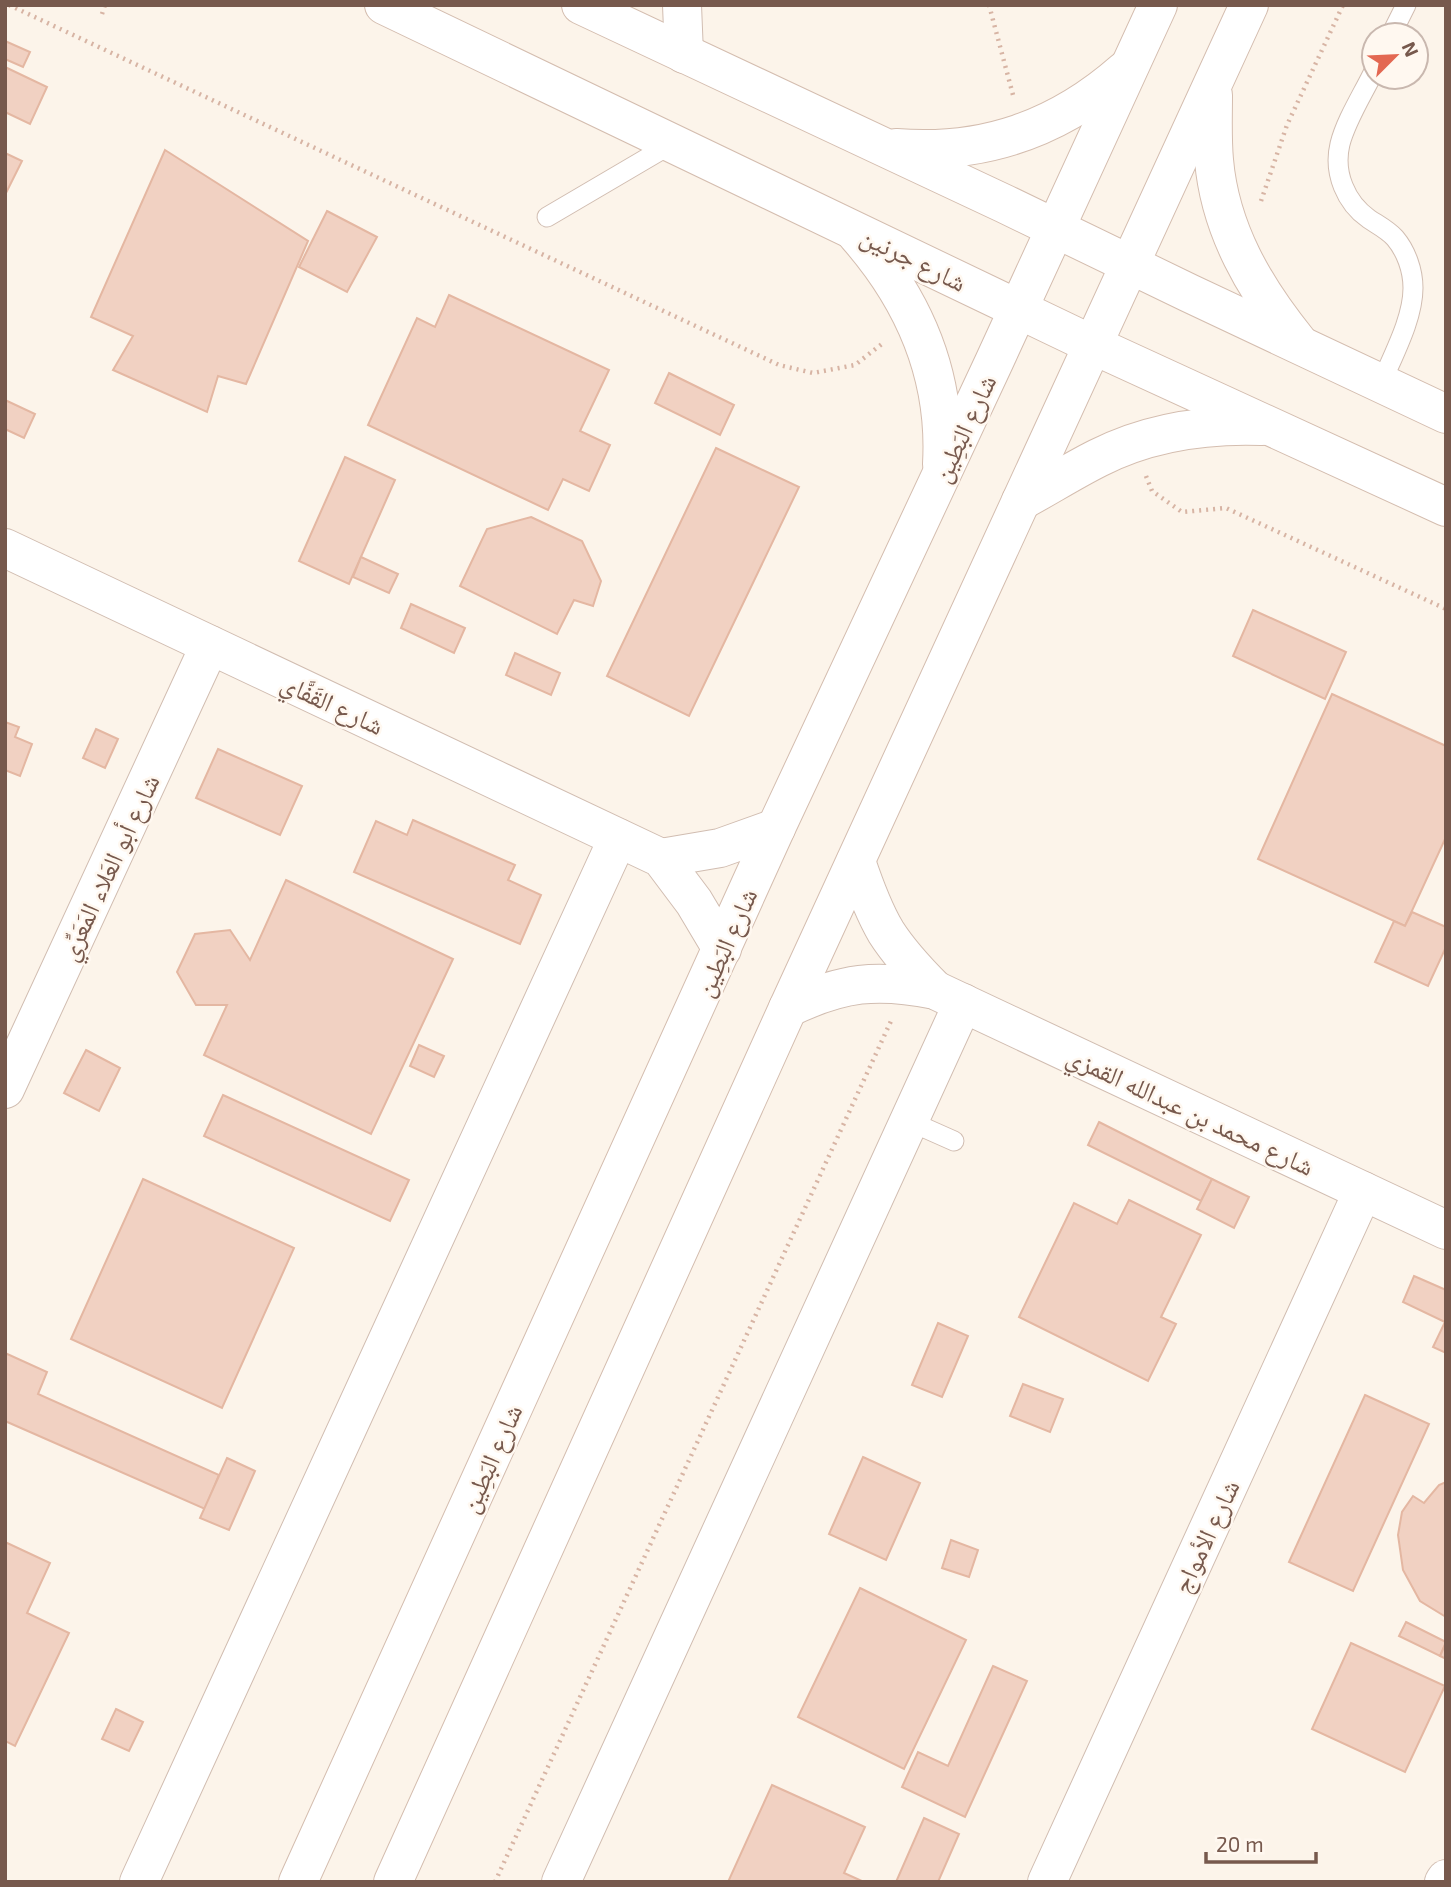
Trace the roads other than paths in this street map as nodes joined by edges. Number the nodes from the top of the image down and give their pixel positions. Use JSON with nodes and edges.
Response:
{"nodes":[{"id":1,"x":384,"y":5,"type":"edge"},
{"id":2,"x":580,"y":5,"type":"edge"},
{"id":3,"x":682,"y":5,"type":"edge"},
{"id":4,"x":1158,"y":5,"type":"edge"},
{"id":5,"x":1250,"y":5,"type":"edge"},
{"id":6,"x":1406,"y":5,"type":"edge"},
{"id":7,"x":1398,"y":21,"type":"edge"},
{"id":8,"x":684,"y":54,"type":"junction"},
{"id":9,"x":1131,"y":65,"type":"junction"},
{"id":10,"x":1213,"y":85,"type":"junction"},
{"id":11,"x":1365,"y":91,"type":"edge"},
{"id":12,"x":673,"y":143,"type":"junction"},
{"id":13,"x":882,"y":147,"type":"junction"},
{"id":14,"x":547,"y":217,"type":"dead end"},
{"id":15,"x":851,"y":228,"type":"junction"},
{"id":16,"x":1055,"y":229,"type":"junction"},
{"id":17,"x":1131,"y":265,"type":"junction"},
{"id":18,"x":1018,"y":308,"type":"junction"},
{"id":19,"x":1093,"y":345,"type":"junction"},
{"id":20,"x":1302,"y":346,"type":"junction"},
{"id":21,"x":1381,"y":384,"type":"junction"},
{"id":22,"x":1446,"y":414,"type":"edge"},
{"id":23,"x":1272,"y":426,"type":"junction"},
{"id":24,"x":941,"y":475,"type":"junction"},
{"id":25,"x":1021,"y":500,"type":"junction"},
{"id":26,"x":1446,"y":508,"type":"edge"},
{"id":27,"x":5,"y":548,"type":"edge"},
{"id":28,"x":210,"y":645,"type":"junction"},
{"id":29,"x":776,"y":828,"type":"junction"},
{"id":30,"x":618,"y":838,"type":"junction"},
{"id":31,"x":661,"y":858,"type":"junction"},
{"id":32,"x":856,"y":861,"type":"junction"},
{"id":33,"x":722,"y":949,"type":"junction"},
{"id":34,"x":935,"y":993,"type":"junction"},
{"id":35,"x":788,"y":1008,"type":"junction"},
{"id":36,"x":5,"y":1088,"type":"edge"},
{"id":37,"x":909,"y":1121,"type":"junction"},
{"id":38,"x":954,"y":1141,"type":"dead end"},
{"id":39,"x":1363,"y":1191,"type":"junction"},
{"id":40,"x":1446,"y":1230,"type":"edge"},
{"id":41,"x":139,"y":1882,"type":"edge"},
{"id":42,"x":298,"y":1882,"type":"edge"},
{"id":43,"x":393,"y":1882,"type":"edge"},
{"id":44,"x":561,"y":1882,"type":"edge"},
{"id":45,"x":1046,"y":1882,"type":"edge"}],
"edges":[{"from":1,"to":12,"type":"main road","name":"شارع جرنين"},
{"from":2,"to":8,"type":"main road"},
{"from":3,"to":8,"type":"main road"},
{"from":4,"to":9,"type":"main road","name":"شارع البَطِين"},
{"from":5,"to":10,"type":"main road"},
{"from":6,"to":7,"type":"lane"},
{"from":8,"to":13,"type":"main road"},
{"from":9,"to":13,"type":"main road"},
{"from":9,"to":16,"type":"main road","name":"شارع البَطِين"},
{"from":10,"to":17,"type":"main road"},
{"from":10,"to":20,"type":"main road"},
{"from":11,"to":21,"type":"lane"},
{"from":12,"to":14,"type":"lane"},
{"from":12,"to":15,"type":"main road","name":"شارع جرنين"},
{"from":13,"to":16,"type":"main road"},
{"from":15,"to":18,"type":"main road","name":"شارع جرنين"},
{"from":15,"to":24,"type":"main road"},
{"from":16,"to":17,"type":"main road"},
{"from":16,"to":18,"type":"main road","name":"شارع البَطِين"},
{"from":17,"to":19,"type":"main road"},
{"from":17,"to":20,"type":"main road"},
{"from":18,"to":19,"type":"main road","name":"شارع جرنين"},
{"from":18,"to":24,"type":"main road","name":"شارع البَطِين"},
{"from":19,"to":23,"type":"main road","name":"شارع جرنين"},
{"from":19,"to":25,"type":"main road"},
{"from":20,"to":21,"type":"main road"},
{"from":21,"to":22,"type":"main road"},
{"from":23,"to":25,"type":"main road"},
{"from":23,"to":26,"type":"main road","name":"شارع جرنين"},
{"from":24,"to":29,"type":"main road","name":"شارع البَطِين"},
{"from":25,"to":32,"type":"main road"},
{"from":27,"to":28,"type":"main road","name":"شارع القَفَّاي"},
{"from":28,"to":30,"type":"main road","name":"شارع القَفَّاي"},
{"from":28,"to":36,"type":"main road","name":"شارع أبو العَلاء المَعَرِّي"},
{"from":29,"to":31,"type":"main road"},
{"from":29,"to":33,"type":"main road","name":"شارع البَطِين"},
{"from":30,"to":31,"type":"main road","name":"شارع القَفَّاي"},
{"from":30,"to":41,"type":"main road"},
{"from":31,"to":33,"type":"main road","name":"شارع القَفَّاي"},
{"from":32,"to":34,"type":"main road","name":"شارع محمد بن عبدالله القمزي"},
{"from":32,"to":35,"type":"main road"},
{"from":33,"to":42,"type":"main road","name":"شارع البَطِين"},
{"from":34,"to":35,"type":"main road","name":"شارع محمد بن عبدالله القمزي"},
{"from":34,"to":37,"type":"main road"},
{"from":34,"to":39,"type":"main road","name":"شارع محمد بن عبدالله القمزي"},
{"from":35,"to":43,"type":"main road"},
{"from":37,"to":38,"type":"lane"},
{"from":37,"to":44,"type":"main road"},
{"from":39,"to":40,"type":"main road","name":"شارع محمد بن عبدالله القمزي"},
{"from":39,"to":45,"type":"main road","name":"شارع الأمواج"}]}
